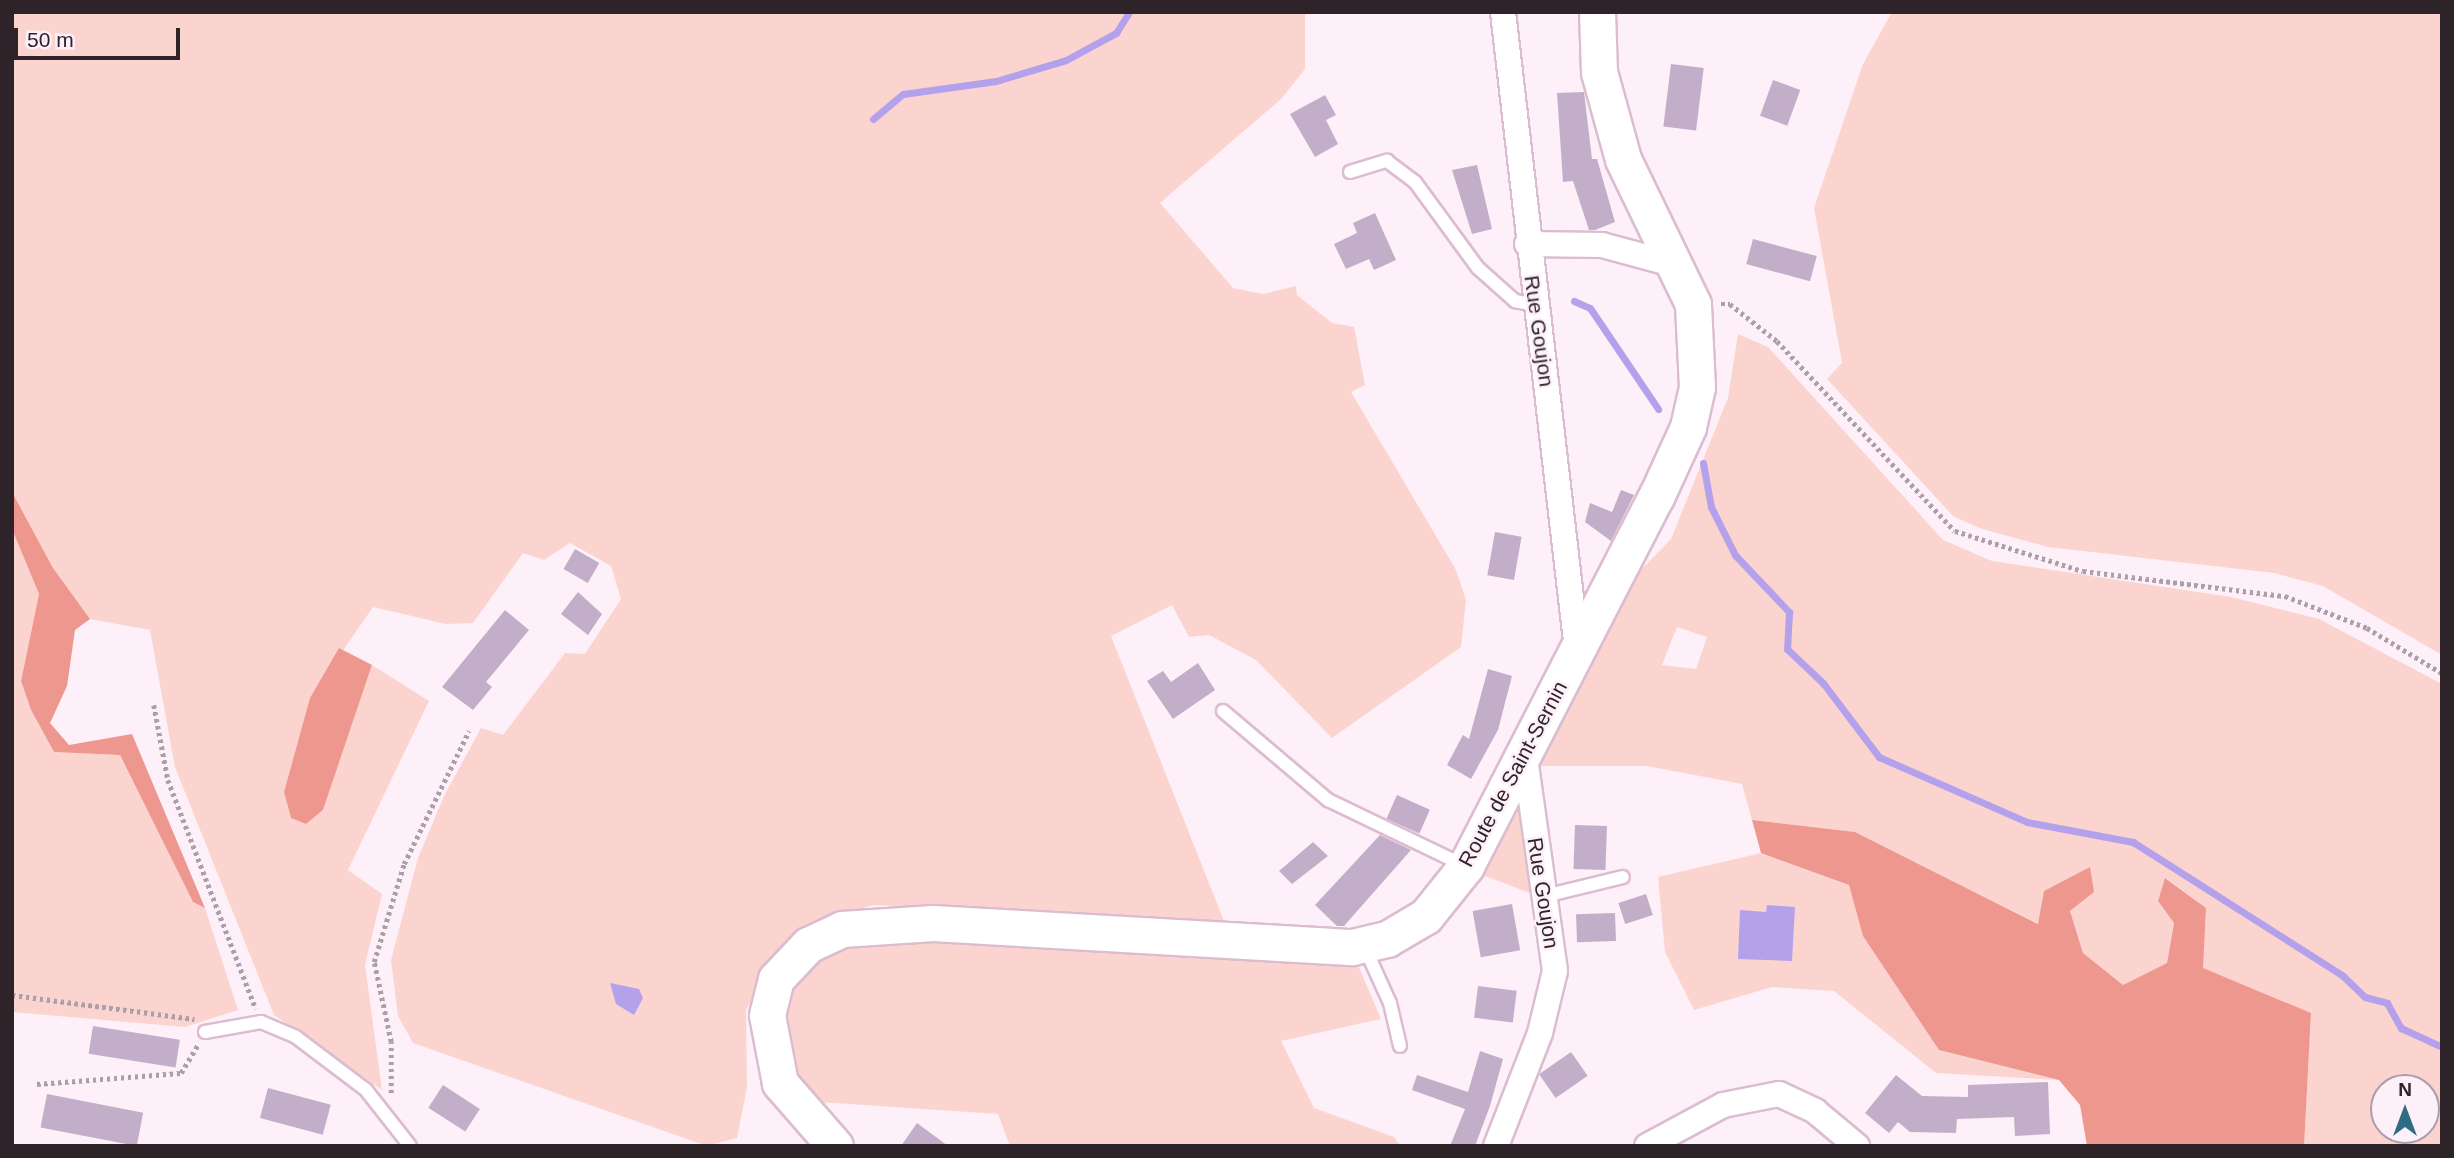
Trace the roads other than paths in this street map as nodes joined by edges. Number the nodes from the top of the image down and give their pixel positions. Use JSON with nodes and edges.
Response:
{"nodes":[{"id":1,"x":1503,"y":12,"type":"edge"},
{"id":2,"x":1597,"y":12,"type":"edge"},
{"id":3,"x":1350,"y":172,"type":"dead end"},
{"id":4,"x":1527,"y":244,"type":"junction"},
{"id":5,"x":1680,"y":266,"type":"junction"},
{"id":6,"x":1536,"y":304,"type":"junction"},
{"id":7,"x":1577,"y":650,"type":"junction"},
{"id":8,"x":1223,"y":711,"type":"dead end"},
{"id":9,"x":1525,"y":757,"type":"junction"},
{"id":10,"x":1466,"y":866,"type":"junction"},
{"id":11,"x":1623,"y":877,"type":"dead end"},
{"id":12,"x":1545,"y":896,"type":"junction"},
{"id":13,"x":1363,"y":944,"type":"junction"},
{"id":14,"x":205,"y":1032,"type":"road end"},
{"id":15,"x":1400,"y":1046,"type":"dead end"},
{"id":16,"x":410,"y":1146,"type":"edge"},
{"id":17,"x":835,"y":1146,"type":"edge"},
{"id":18,"x":1496,"y":1146,"type":"edge"},
{"id":19,"x":1647,"y":1146,"type":"edge"},
{"id":20,"x":1857,"y":1146,"type":"edge"}],
"edges":[{"from":1,"to":4,"type":"street","name":"Rue Goujon"},
{"from":2,"to":5,"type":"street","name":"Route de Saint-Sernin"},
{"from":3,"to":6,"type":"lane"},
{"from":4,"to":5,"type":"street"},
{"from":4,"to":6,"type":"street","name":"Rue Goujon"},
{"from":5,"to":7,"type":"street","name":"Route de Saint-Sernin"},
{"from":6,"to":7,"type":"street","name":"Rue Goujon"},
{"from":7,"to":9,"type":"street","name":"Route de Saint-Sernin"},
{"from":8,"to":10,"type":"lane"},
{"from":9,"to":10,"type":"street","name":"Route de Saint-Sernin"},
{"from":9,"to":12,"type":"street","name":"Rue Goujon"},
{"from":10,"to":13,"type":"street","name":"Route de Saint-Sernin"},
{"from":11,"to":12,"type":"lane"},
{"from":12,"to":18,"type":"street","name":"Rue Goujon"},
{"from":13,"to":15,"type":"lane"},
{"from":13,"to":17,"type":"street","name":"Route de Saint-Sernin"},
{"from":14,"to":16,"type":"lane"},
{"from":19,"to":20,"type":"street"}]}
